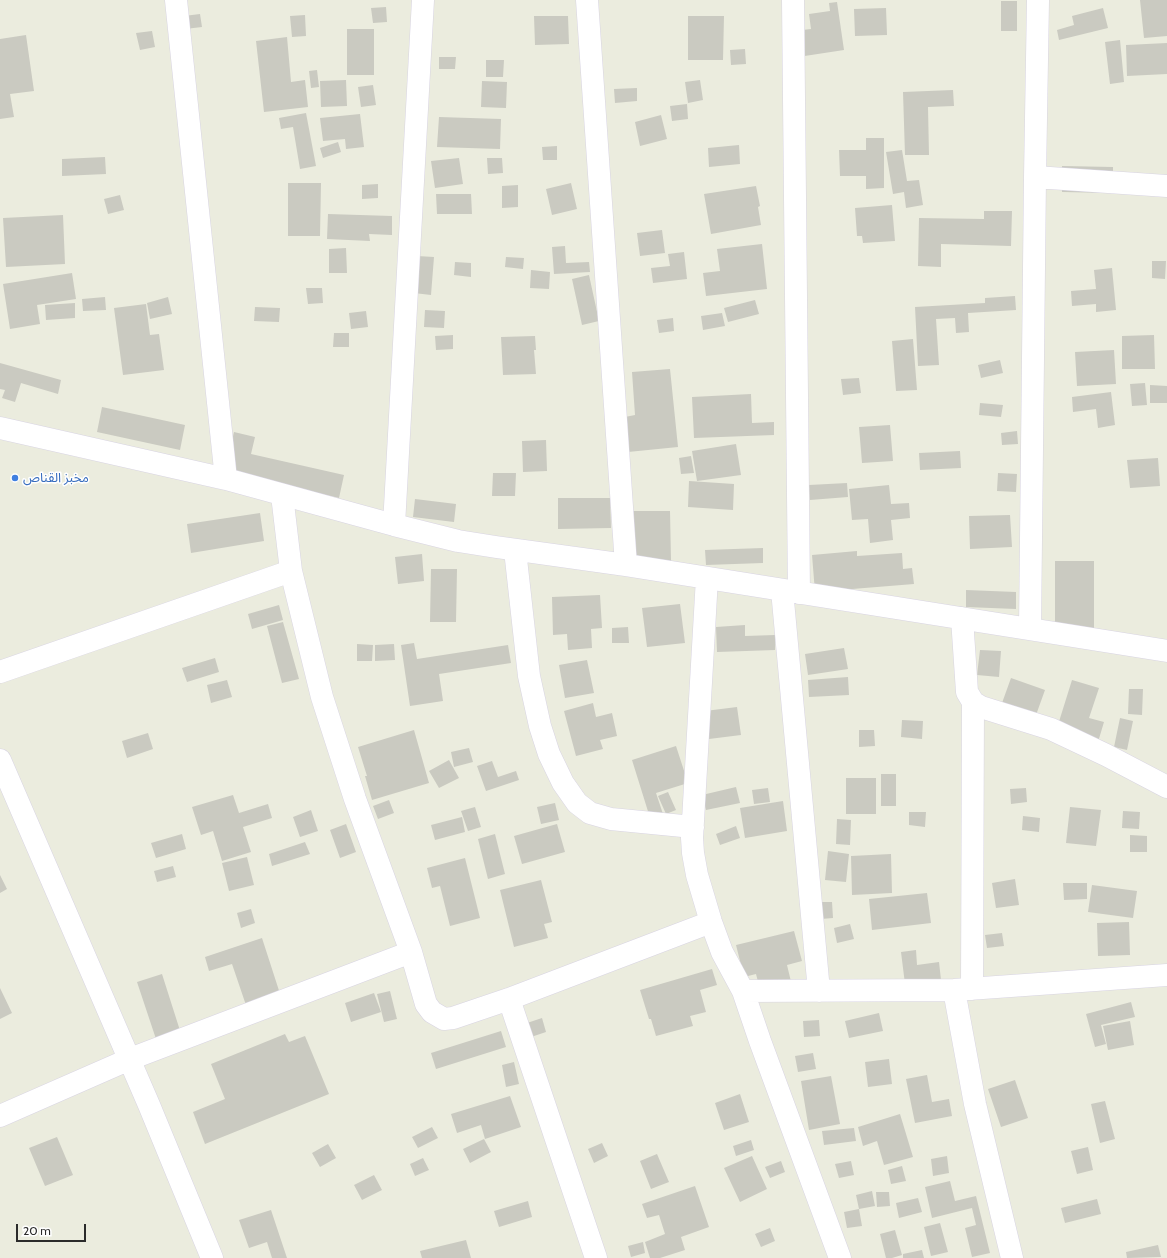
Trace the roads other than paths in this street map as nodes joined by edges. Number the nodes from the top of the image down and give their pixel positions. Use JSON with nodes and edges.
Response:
{"nodes":[{"id":1,"x":176,"y":0,"type":"edge"},
{"id":2,"x":423,"y":0,"type":"edge"},
{"id":3,"x":587,"y":0,"type":"edge"},
{"id":4,"x":793,"y":0,"type":"edge"},
{"id":5,"x":1038,"y":0,"type":"edge"},
{"id":6,"x":1035,"y":177,"type":"junction"},
{"id":7,"x":1167,"y":186,"type":"edge"},
{"id":8,"x":0,"y":428,"type":"edge"},
{"id":9,"x":226,"y":480,"type":"junction"},
{"id":10,"x":282,"y":495,"type":"junction"},
{"id":11,"x":394,"y":525,"type":"junction"},
{"id":12,"x":515,"y":550,"type":"junction"},
{"id":13,"x":626,"y":565,"type":"junction"},
{"id":14,"x":291,"y":571,"type":"junction"},
{"id":15,"x":707,"y":578,"type":"junction"},
{"id":16,"x":791,"y":591,"type":"junction"},
{"id":17,"x":962,"y":618,"type":"junction"},
{"id":18,"x":1030,"y":629,"type":"junction"},
{"id":19,"x":1167,"y":651,"type":"edge"},
{"id":20,"x":0,"y":672,"type":"edge"},
{"id":21,"x":973,"y":702,"type":"junction"},
{"id":22,"x":0,"y":760,"type":"edge"},
{"id":23,"x":1167,"y":788,"type":"edge"},
{"id":24,"x":693,"y":827,"type":"junction"},
{"id":25,"x":710,"y":922,"type":"junction"},
{"id":26,"x":411,"y":952,"type":"junction"},
{"id":27,"x":1167,"y":975,"type":"edge"},
{"id":28,"x":963,"y":989,"type":"junction"},
{"id":29,"x":743,"y":991,"type":"junction"},
{"id":30,"x":819,"y":991,"type":"junction"},
{"id":31,"x":509,"y":999,"type":"junction"},
{"id":32,"x":130,"y":1059,"type":"junction"},
{"id":33,"x":0,"y":1116,"type":"edge"},
{"id":34,"x":212,"y":1258,"type":"edge"},
{"id":35,"x":596,"y":1258,"type":"edge"},
{"id":36,"x":840,"y":1258,"type":"edge"},
{"id":37,"x":1012,"y":1258,"type":"edge"}],
"edges":[{"from":1,"to":9,"type":"street"},
{"from":2,"to":11,"type":"street"},
{"from":3,"to":13,"type":"street"},
{"from":4,"to":16,"type":"street"},
{"from":5,"to":6,"type":"street"},
{"from":6,"to":7,"type":"street"},
{"from":6,"to":18,"type":"street"},
{"from":8,"to":9,"type":"street"},
{"from":9,"to":10,"type":"street"},
{"from":10,"to":11,"type":"street"},
{"from":10,"to":14,"type":"street"},
{"from":11,"to":12,"type":"street"},
{"from":12,"to":13,"type":"street"},
{"from":12,"to":24,"type":"street"},
{"from":13,"to":15,"type":"street"},
{"from":14,"to":20,"type":"street"},
{"from":14,"to":26,"type":"street"},
{"from":15,"to":16,"type":"street"},
{"from":15,"to":24,"type":"street"},
{"from":16,"to":17,"type":"street"},
{"from":16,"to":30,"type":"street"},
{"from":17,"to":18,"type":"street"},
{"from":17,"to":21,"type":"street"},
{"from":18,"to":19,"type":"street"},
{"from":21,"to":23,"type":"street"},
{"from":21,"to":28,"type":"street"},
{"from":22,"to":32,"type":"street"},
{"from":24,"to":25,"type":"street"},
{"from":25,"to":29,"type":"street"},
{"from":25,"to":31,"type":"street"},
{"from":26,"to":31,"type":"street"},
{"from":26,"to":32,"type":"street"},
{"from":27,"to":28,"type":"street"},
{"from":28,"to":30,"type":"street"},
{"from":28,"to":37,"type":"street"},
{"from":29,"to":30,"type":"street"},
{"from":29,"to":36,"type":"street"},
{"from":31,"to":35,"type":"street"},
{"from":32,"to":33,"type":"street"},
{"from":32,"to":34,"type":"street"}]}
